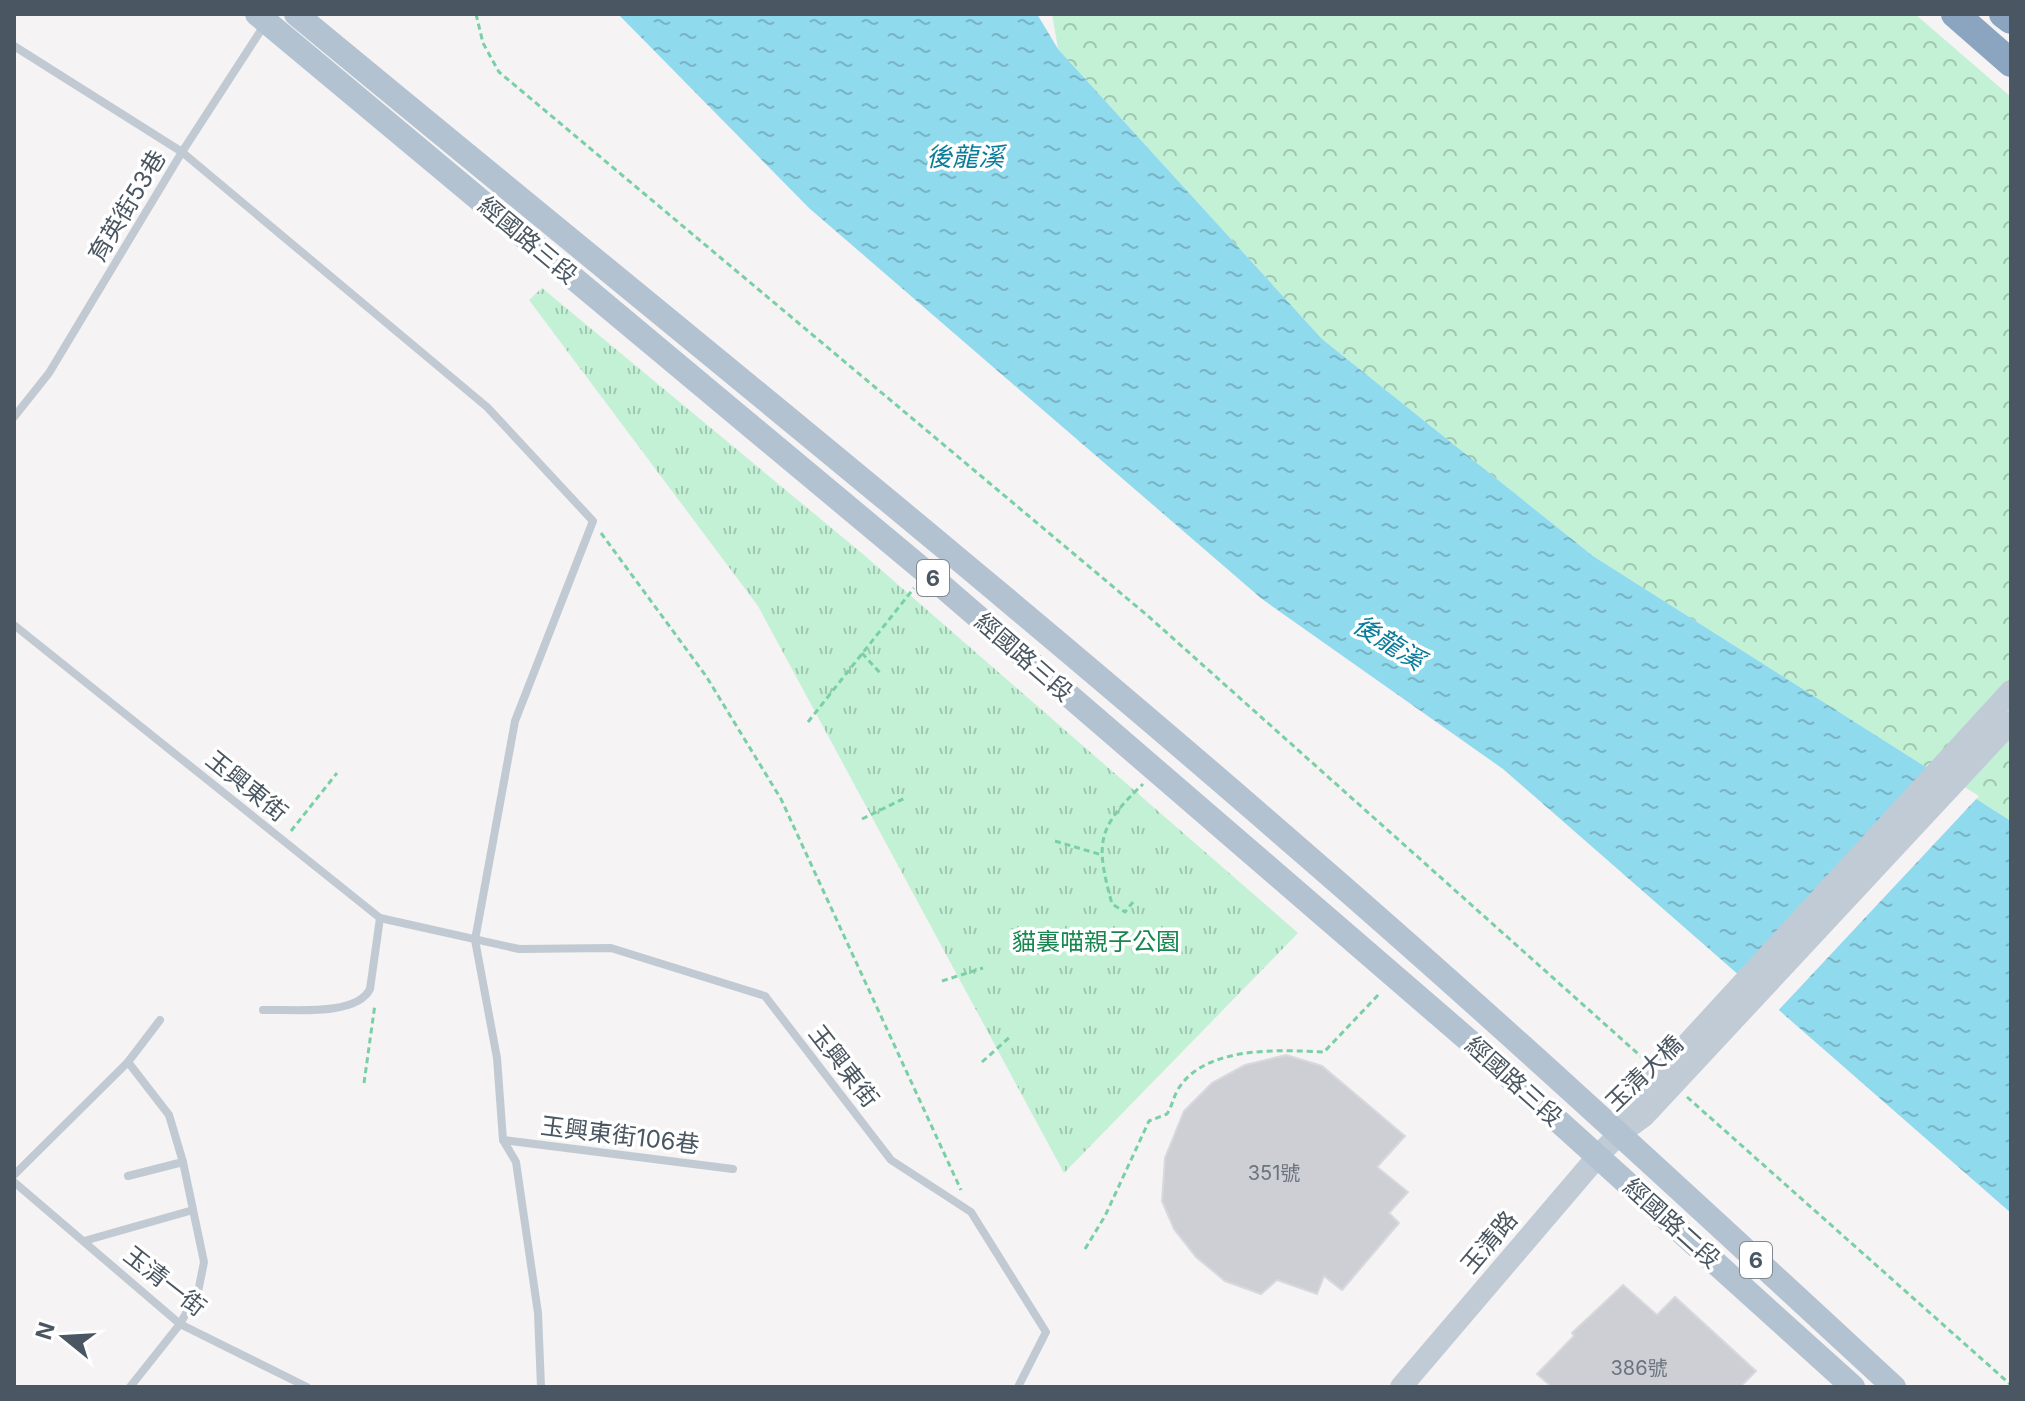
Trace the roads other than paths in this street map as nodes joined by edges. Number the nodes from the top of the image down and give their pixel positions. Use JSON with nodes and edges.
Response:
{"nodes":[{"id":1,"x":296,"y":14,"type":"edge"},
{"id":2,"x":1955,"y":14,"type":"edge"},
{"id":3,"x":2003,"y":14,"type":"edge"},
{"id":4,"x":265,"y":17,"type":"edge"},
{"id":5,"x":2011,"y":20,"type":"edge"},
{"id":6,"x":14,"y":46,"type":"edge"},
{"id":7,"x":2011,"y":63,"type":"edge"},
{"id":8,"x":182,"y":152,"type":"junction"},
{"id":9,"x":14,"y":417,"type":"edge"},
{"id":10,"x":14,"y":625,"type":"edge"},
{"id":11,"x":2011,"y":691,"type":"edge"},
{"id":12,"x":2011,"y":722,"type":"edge"},
{"id":13,"x":380,"y":918,"type":"junction"},
{"id":14,"x":475,"y":940,"type":"junction"},
{"id":15,"x":263,"y":1010,"type":"dead end"},
{"id":16,"x":160,"y":1020,"type":"dead end"},
{"id":17,"x":128,"y":1062,"type":"junction"},
{"id":18,"x":1638,"y":1110,"type":"junction"},
{"id":19,"x":1619,"y":1134,"type":"junction"},
{"id":20,"x":503,"y":1140,"type":"junction"},
{"id":21,"x":1598,"y":1156,"type":"junction"},
{"id":22,"x":183,"y":1162,"type":"junction"},
{"id":23,"x":733,"y":1169,"type":"dead end"},
{"id":24,"x":14,"y":1175,"type":"edge"},
{"id":25,"x":128,"y":1176,"type":"dead end"},
{"id":26,"x":14,"y":1182,"type":"edge"},
{"id":27,"x":193,"y":1210,"type":"junction"},
{"id":28,"x":84,"y":1241,"type":"junction"},
{"id":29,"x":180,"y":1324,"type":"junction"},
{"id":30,"x":130,"y":1387,"type":"edge"},
{"id":31,"x":307,"y":1387,"type":"edge"},
{"id":32,"x":541,"y":1387,"type":"edge"},
{"id":33,"x":1018,"y":1387,"type":"edge"},
{"id":34,"x":1401,"y":1387,"type":"edge"},
{"id":35,"x":1853,"y":1387,"type":"edge"},
{"id":36,"x":1894,"y":1387,"type":"edge"}],
"edges":[{"from":1,"to":19,"type":"main road","name":"經國路三段","number":"6"},
{"from":2,"to":7,"type":"highway"},
{"from":3,"to":5,"type":"highway"},
{"from":4,"to":8,"type":"lane","name":"育英街53巷"},
{"from":4,"to":21,"type":"main road","name":"經國路三段","number":"6"},
{"from":6,"to":8,"type":"lane"},
{"from":8,"to":9,"type":"lane","name":"育英街53巷"},
{"from":8,"to":14,"type":"lane"},
{"from":10,"to":13,"type":"lane","name":"玉興東街"},
{"from":11,"to":18,"type":"street","name":"玉清大橋"},
{"from":12,"to":18,"type":"street","name":"玉清大橋"},
{"from":13,"to":14,"type":"lane","name":"玉興東街"},
{"from":13,"to":15,"type":"lane"},
{"from":14,"to":20,"type":"lane"},
{"from":14,"to":33,"type":"lane","name":"玉興東街"},
{"from":16,"to":17,"type":"lane"},
{"from":17,"to":22,"type":"lane"},
{"from":17,"to":24,"type":"lane"},
{"from":18,"to":19,"type":"street","name":"玉清大橋"},
{"from":19,"to":21,"type":"street","name":"玉清路"},
{"from":19,"to":36,"type":"main road","name":"經國路二段","number":"6"},
{"from":20,"to":23,"type":"lane","name":"玉興東街106巷"},
{"from":20,"to":32,"type":"lane"},
{"from":21,"to":34,"type":"street","name":"玉清路"},
{"from":21,"to":35,"type":"main road","name":"經國路二段","number":"6"},
{"from":22,"to":25,"type":"lane"},
{"from":22,"to":27,"type":"lane"},
{"from":26,"to":28,"type":"lane","name":"玉清一街"},
{"from":27,"to":28,"type":"lane"},
{"from":27,"to":29,"type":"lane"},
{"from":28,"to":29,"type":"lane","name":"玉清一街"},
{"from":29,"to":30,"type":"lane"},
{"from":29,"to":31,"type":"lane","name":"玉清一街"}]}
